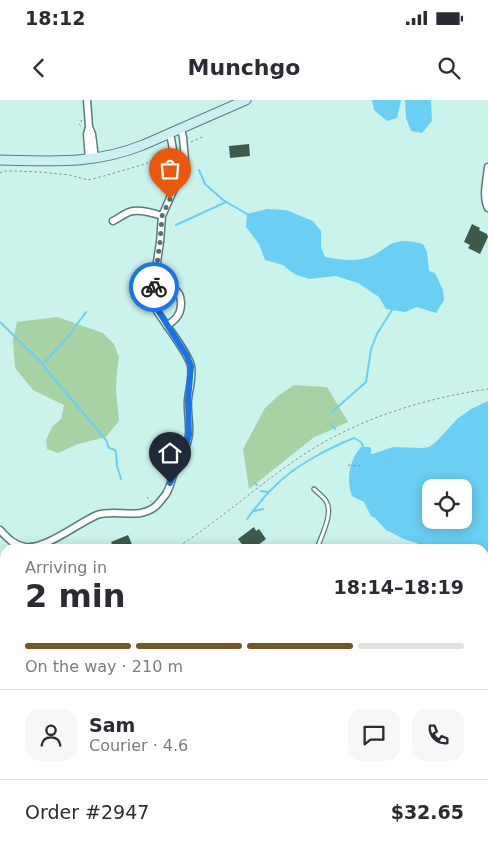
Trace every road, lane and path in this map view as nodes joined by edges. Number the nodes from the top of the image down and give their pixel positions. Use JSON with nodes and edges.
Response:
{"nodes":[{"id":1,"x":87,"y":100,"type":"edge"},
{"id":2,"x":246,"y":100,"type":"edge"},
{"id":3,"x":181,"y":129,"type":"junction"},
{"id":4,"x":170,"y":134,"type":"junction"},
{"id":5,"x":204,"y":136,"type":"dead end"},
{"id":6,"x":184,"y":146,"type":"junction"},
{"id":7,"x":174,"y":150,"type":"junction"},
{"id":8,"x":92,"y":159,"type":"junction"},
{"id":9,"x":0,"y":160,"type":"edge"},
{"id":10,"x":488,"y":167,"type":"edge"},
{"id":11,"x":0,"y":173,"type":"edge"},
{"id":12,"x":179,"y":174,"type":"junction"},
{"id":13,"x":488,"y":208,"type":"edge"},
{"id":14,"x":162,"y":216,"type":"junction"},
{"id":15,"x":114,"y":221,"type":"dead end"},
{"id":16,"x":154,"y":285,"type":"junction"},
{"id":17,"x":167,"y":326,"type":"junction"},
{"id":18,"x":488,"y":389,"type":"edge"},
{"id":19,"x":348,"y":465,"type":"dead end"},
{"id":20,"x":360,"y":466,"type":"dead end"},
{"id":21,"x":314,"y":489,"type":"dead end"},
{"id":22,"x":0,"y":530,"type":"edge"},
{"id":23,"x":16,"y":544,"type":"edge"},
{"id":24,"x":41,"y":544,"type":"edge"},
{"id":25,"x":183,"y":544,"type":"edge"},
{"id":26,"x":319,"y":544,"type":"edge"}],
"edges":[{"from":1,"to":8,"type":"street"},
{"from":2,"to":3,"type":"main road"},
{"from":3,"to":4,"type":"main road"},
{"from":3,"to":6,"type":"street"},
{"from":4,"to":7,"type":"street"},
{"from":4,"to":8,"type":"main road"},
{"from":5,"to":6,"type":"path"},
{"from":6,"to":12,"type":"street"},
{"from":7,"to":11,"type":"path"},
{"from":7,"to":12,"type":"street"},
{"from":8,"to":9,"type":"main road"},
{"from":10,"to":13,"type":"street"},
{"from":12,"to":14,"type":"street"},
{"from":14,"to":15,"type":"street"},
{"from":14,"to":16,"type":"street"},
{"from":16,"to":17,"type":"street"},
{"from":16,"to":17,"type":"street"},
{"from":17,"to":24,"type":"street"},
{"from":18,"to":25,"type":"path"},
{"from":19,"to":20,"type":"path"},
{"from":21,"to":26,"type":"lane"},
{"from":22,"to":23,"type":"street"}]}
